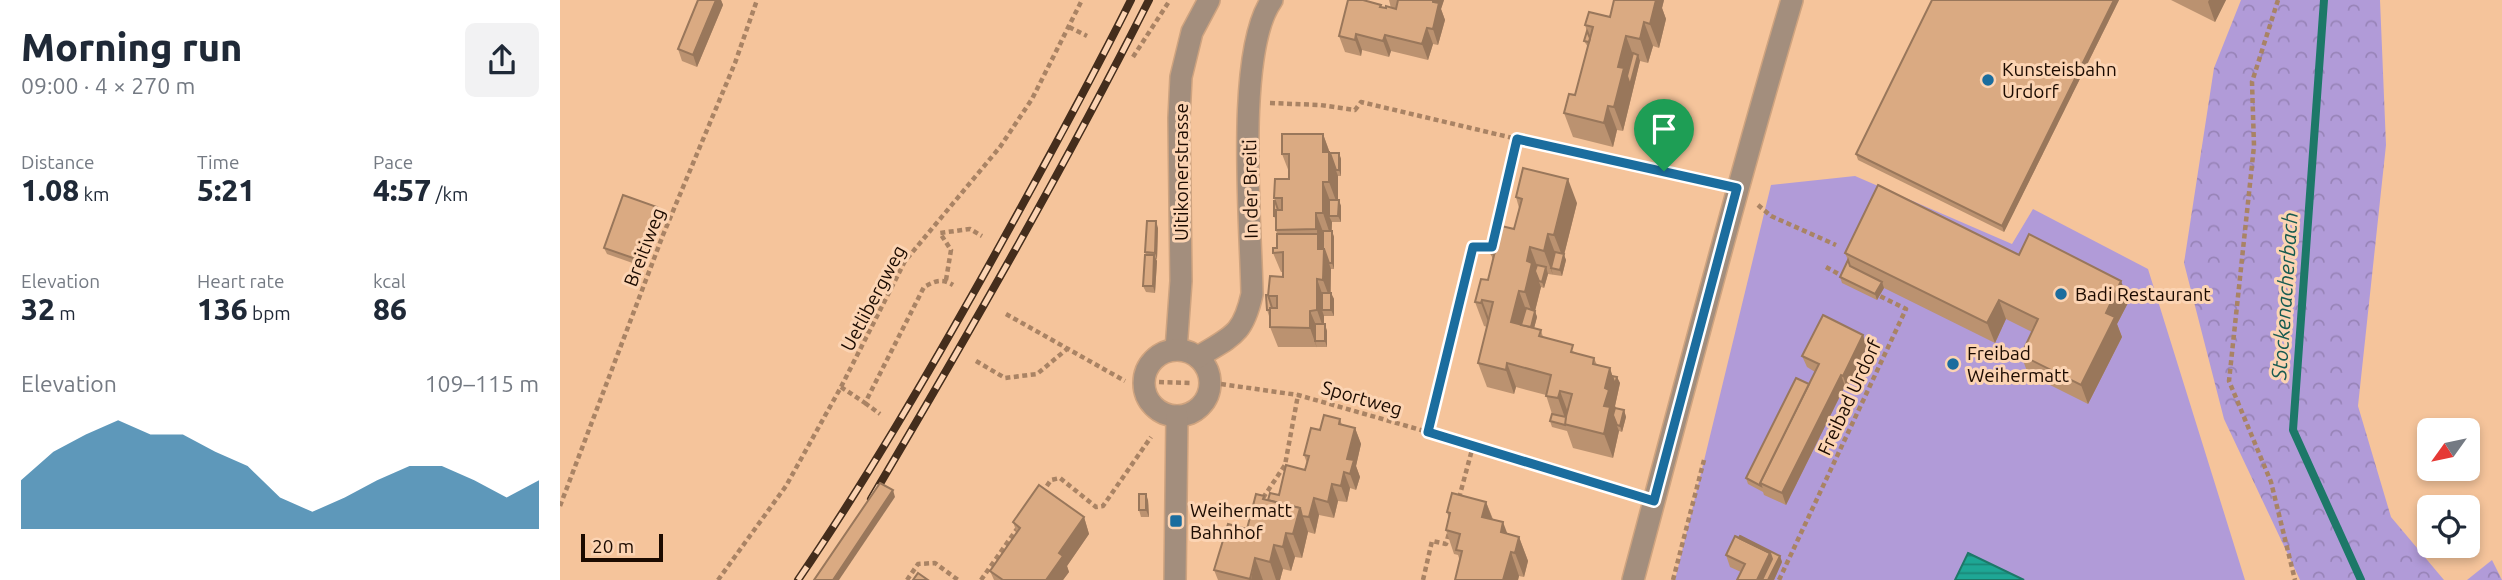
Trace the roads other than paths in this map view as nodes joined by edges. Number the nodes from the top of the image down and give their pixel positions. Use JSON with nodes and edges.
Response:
{"nodes":[{"id":1,"x":1209,"y":0,"type":"edge"},
{"id":2,"x":1272,"y":0,"type":"edge"},
{"id":3,"x":1792,"y":0,"type":"edge"},
{"id":4,"x":1176,"y":350,"type":"junction"},
{"id":5,"x":1198,"y":357,"type":"junction"},
{"id":6,"x":1172,"y":415,"type":"junction"},
{"id":7,"x":1175,"y":580,"type":"edge"},
{"id":8,"x":1633,"y":580,"type":"edge"}],
"edges":[{"from":1,"to":4,"type":"street","name":"Uitikonerstrasse"},
{"from":2,"to":5,"type":"street","name":"In der Breiti"},
{"from":3,"to":8,"type":"street"},
{"from":4,"to":5,"type":"street"},
{"from":4,"to":6,"type":"street"},
{"from":5,"to":6,"type":"street"},
{"from":6,"to":7,"type":"street"}]}
